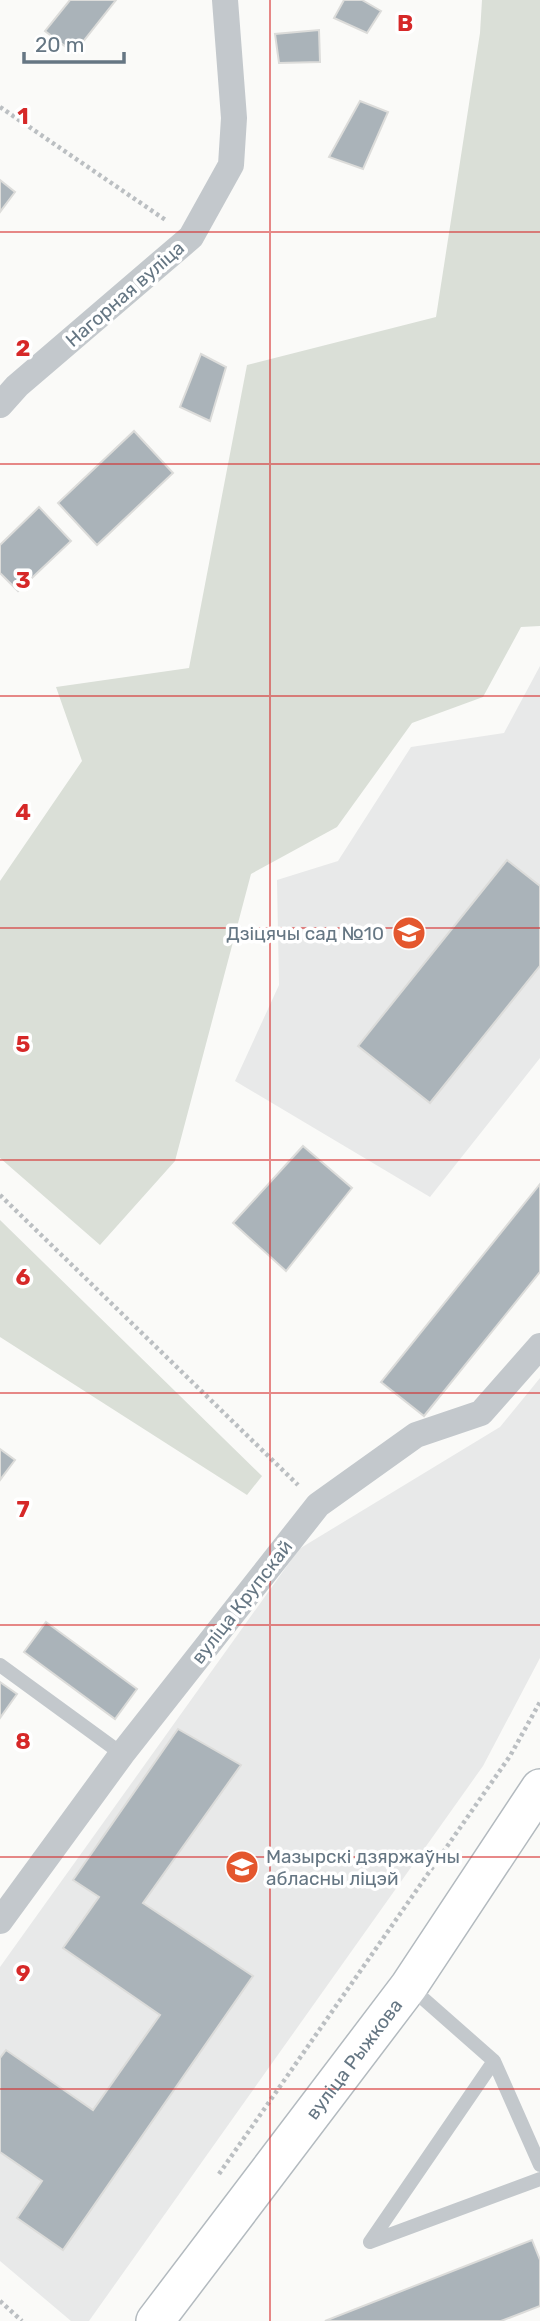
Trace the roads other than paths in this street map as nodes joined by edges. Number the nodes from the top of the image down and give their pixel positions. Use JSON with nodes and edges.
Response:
{"nodes":[{"id":1,"x":225,"y":0,"type":"edge"},
{"id":2,"x":0,"y":405,"type":"edge"},
{"id":3,"x":540,"y":1346,"type":"edge"},
{"id":4,"x":0,"y":1665,"type":"edge"},
{"id":5,"x":122,"y":1754,"type":"junction"},
{"id":6,"x":540,"y":1788,"type":"edge"},
{"id":7,"x":0,"y":1921,"type":"edge"},
{"id":8,"x":409,"y":1986,"type":"junction"},
{"id":9,"x":494,"y":2061,"type":"junction"},
{"id":10,"x":540,"y":2165,"type":"edge"},
{"id":11,"x":540,"y":2179,"type":"edge"},
{"id":12,"x":155,"y":2321,"type":"edge"}],
"edges":[{"from":1,"to":2,"type":"street","name":"Нагорная вуліца"},
{"from":3,"to":5,"type":"street","name":"вуліца Крупскай"},
{"from":4,"to":5,"type":"lane"},
{"from":5,"to":7,"type":"street","name":"вуліца Крупскай"},
{"from":6,"to":8,"type":"main road","name":"вуліца Рыжкова"},
{"from":8,"to":9,"type":"lane"},
{"from":8,"to":12,"type":"main road","name":"вуліца Рыжкова"},
{"from":9,"to":10,"type":"lane"},
{"from":9,"to":11,"type":"lane"}]}
